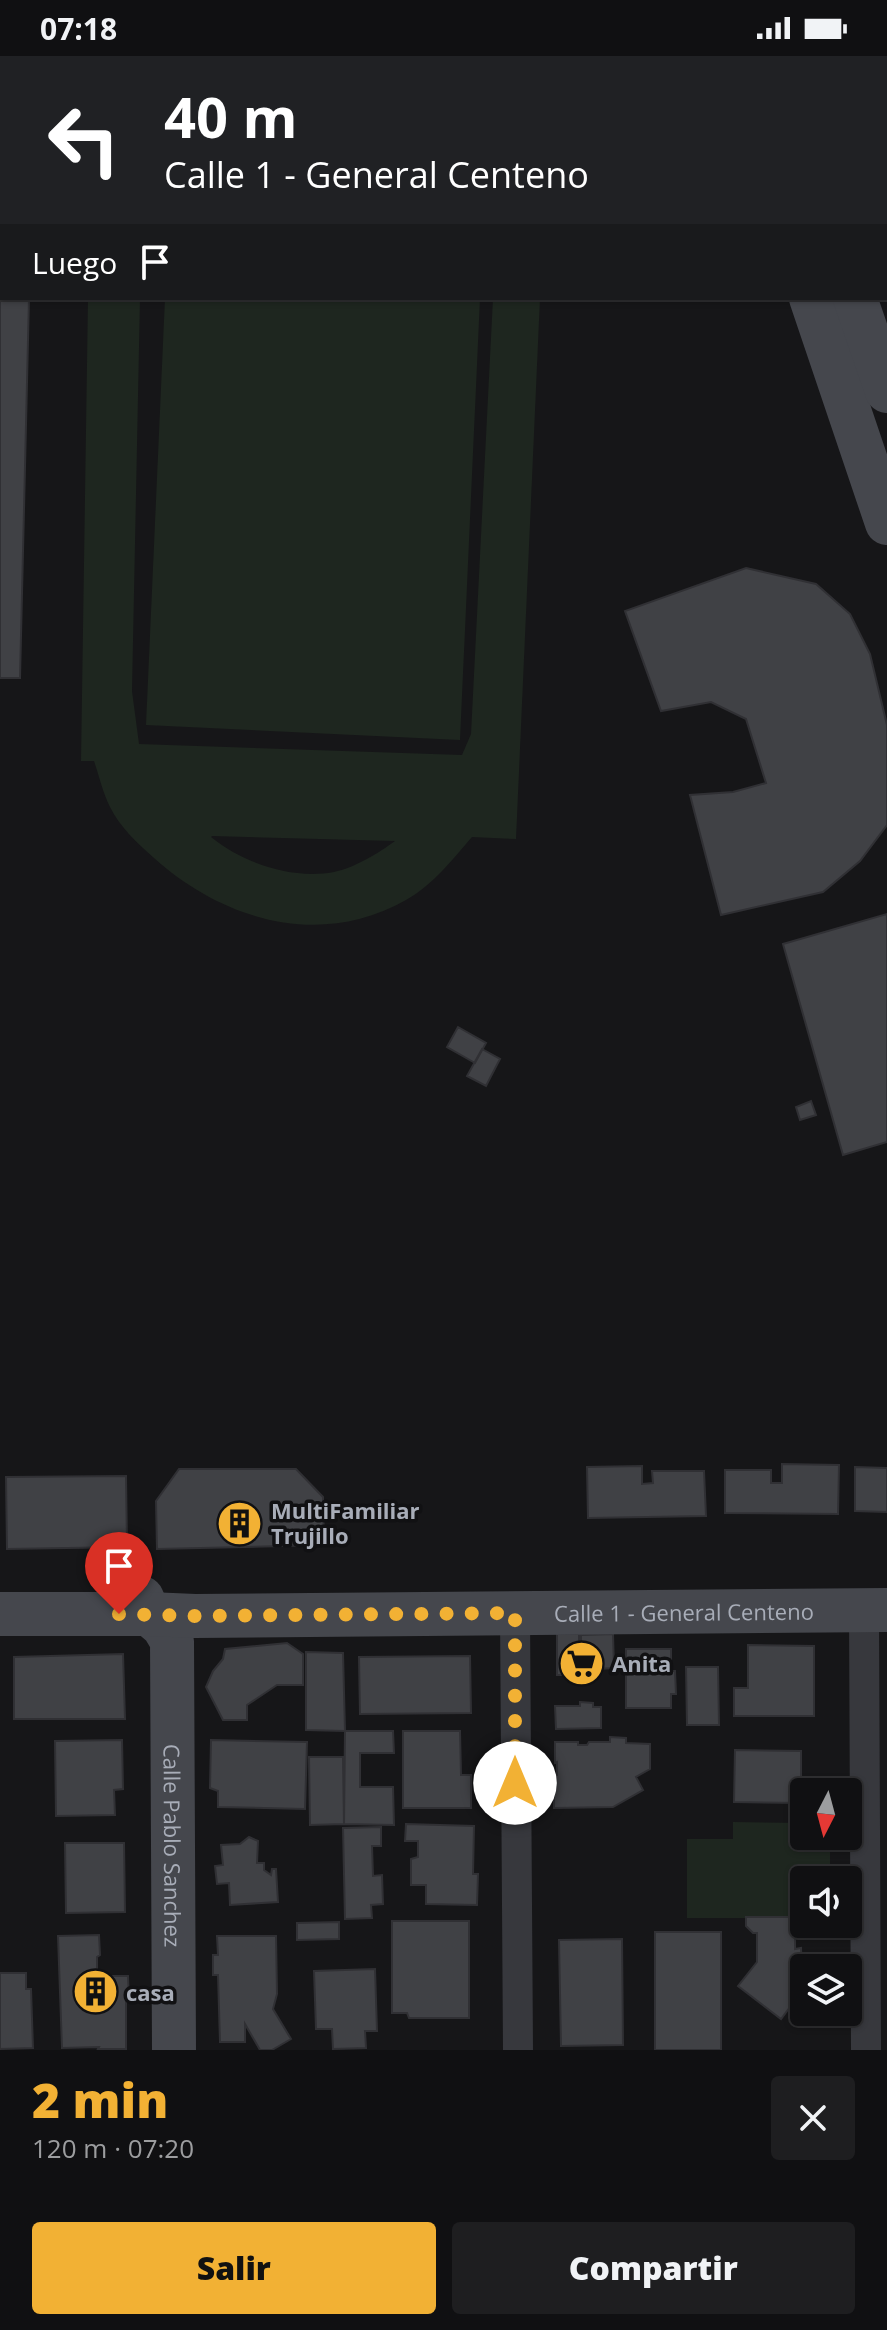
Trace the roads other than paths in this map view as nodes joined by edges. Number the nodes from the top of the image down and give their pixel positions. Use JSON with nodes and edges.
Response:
{"nodes":[{"id":1,"x":812,"y":300,"type":"edge"},
{"id":2,"x":856,"y":300,"type":"edge"},
{"id":3,"x":887,"y":391,"type":"edge"},
{"id":4,"x":887,"y":523,"type":"edge"},
{"id":5,"x":0,"y":1588,"type":"edge"},
{"id":6,"x":876,"y":1595,"type":"edge"},
{"id":7,"x":514,"y":1598,"type":"junction"},
{"id":8,"x":350,"y":1599,"type":"junction"},
{"id":9,"x":0,"y":1614,"type":"edge"},
{"id":10,"x":161,"y":1615,"type":"junction"},
{"id":11,"x":174,"y":2050,"type":"edge"},
{"id":12,"x":518,"y":2050,"type":"edge"},
{"id":13,"x":866,"y":2050,"type":"edge"}],
"edges":[{"from":1,"to":4,"type":"main road"},
{"from":2,"to":3,"type":"main road"},
{"from":5,"to":10,"type":"main road","name":"Calle 1 - General Centeno"},
{"from":6,"to":7,"type":"main road","name":"Calle 1 - General Centeno"},
{"from":6,"to":13,"type":"street"},
{"from":7,"to":8,"type":"main road","name":"Calle 1 - General Centeno"},
{"from":7,"to":12,"type":"street"},
{"from":8,"to":10,"type":"main road","name":"Calle 1 - General Centeno"},
{"from":8,"to":10,"type":"main road","name":"Calle 1 - General Centeno"},
{"from":9,"to":10,"type":"main road","name":"Calle 1 - General Centeno"},
{"from":10,"to":11,"type":"main road","name":"Calle Pablo Sanchez"}]}
